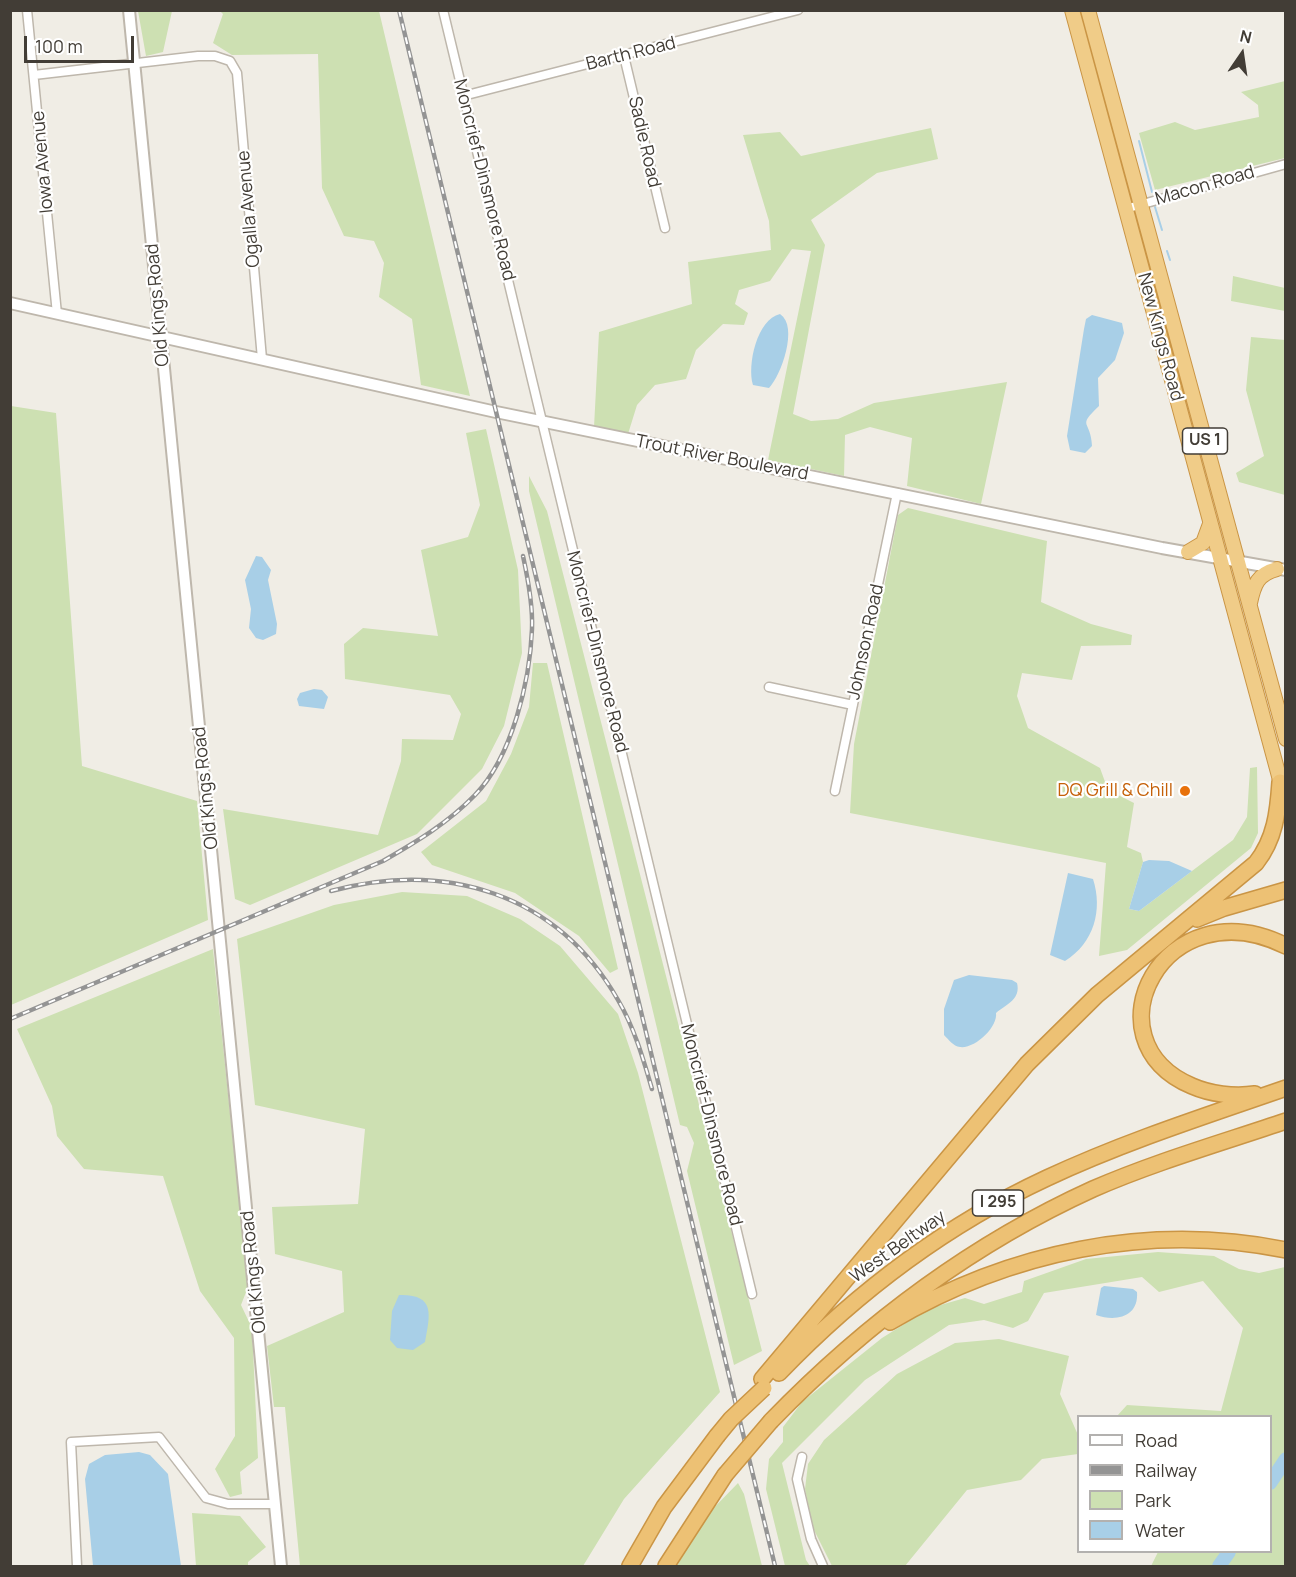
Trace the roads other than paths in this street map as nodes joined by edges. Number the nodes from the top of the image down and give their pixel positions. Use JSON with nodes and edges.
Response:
{"nodes":[{"id":1,"x":27,"y":10,"type":"edge"},
{"id":2,"x":129,"y":10,"type":"edge"},
{"id":3,"x":443,"y":10,"type":"edge"},
{"id":4,"x":798,"y":10,"type":"edge"},
{"id":5,"x":1072,"y":10,"type":"edge"},
{"id":6,"x":1088,"y":10,"type":"edge"},
{"id":7,"x":624,"y":56,"type":"junction"},
{"id":8,"x":135,"y":65,"type":"junction"},
{"id":9,"x":34,"y":75,"type":"junction"},
{"id":10,"x":463,"y":96,"type":"junction"},
{"id":11,"x":1286,"y":164,"type":"edge"},
{"id":12,"x":1140,"y":205,"type":"junction"},
{"id":13,"x":1125,"y":209,"type":"junction"},
{"id":14,"x":665,"y":228,"type":"dead end"},
{"id":15,"x":1140,"y":264,"type":"junction"},
{"id":16,"x":10,"y":303,"type":"edge"},
{"id":17,"x":57,"y":314,"type":"junction"},
{"id":18,"x":161,"y":337,"type":"junction"},
{"id":19,"x":1179,"y":344,"type":"junction"},
{"id":20,"x":1163,"y":348,"type":"junction"},
{"id":21,"x":262,"y":359,"type":"junction"},
{"id":22,"x":542,"y":421,"type":"junction"},
{"id":23,"x":1208,"y":451,"type":"junction"},
{"id":24,"x":897,"y":493,"type":"junction"},
{"id":25,"x":1210,"y":524,"type":"junction"},
{"id":26,"x":1188,"y":552,"type":"junction"},
{"id":27,"x":1219,"y":557,"type":"junction"},
{"id":28,"x":1238,"y":561,"type":"junction"},
{"id":29,"x":1281,"y":569,"type":"edge"},
{"id":30,"x":1250,"y":605,"type":"junction"},
{"id":31,"x":769,"y":687,"type":"dead end"},
{"id":32,"x":853,"y":705,"type":"junction"},
{"id":33,"x":1286,"y":739,"type":"edge"},
{"id":34,"x":1280,"y":783,"type":"junction"},
{"id":35,"x":835,"y":791,"type":"dead end"},
{"id":36,"x":1286,"y":802,"type":"edge"},
{"id":37,"x":1286,"y":890,"type":"edge"},
{"id":38,"x":1182,"y":925,"type":"junction"},
{"id":39,"x":1286,"y":946,"type":"edge"},
{"id":40,"x":1281,"y":1089,"type":"edge"},
{"id":41,"x":1286,"y":1121,"type":"edge"},
{"id":42,"x":1286,"y":1250,"type":"edge"},
{"id":43,"x":752,"y":1294,"type":"dead end"},
{"id":44,"x":854,"y":1344,"type":"junction"},
{"id":45,"x":763,"y":1383,"type":"junction"},
{"id":46,"x":802,"y":1457,"type":"dead end"},
{"id":47,"x":274,"y":1503,"type":"junction"},
{"id":48,"x":77,"y":1566,"type":"edge"},
{"id":49,"x":281,"y":1566,"type":"edge"},
{"id":50,"x":630,"y":1566,"type":"edge"},
{"id":51,"x":666,"y":1566,"type":"edge"},
{"id":52,"x":823,"y":1566,"type":"edge"}],
"edges":[{"from":1,"to":9,"type":"street","name":"Iowa Avenue"},
{"from":2,"to":8,"type":"street","name":"Old Kings Road"},
{"from":3,"to":10,"type":"street","name":"Moncrief-Dinsmore Road"},
{"from":4,"to":7,"type":"street","name":"Barth Road"},
{"from":5,"to":13,"type":"highway","name":"New Kings Road","number":"US 1"},
{"from":6,"to":12,"type":"highway","name":"New Kings Road","number":"US 1"},
{"from":7,"to":10,"type":"street","name":"Barth Road"},
{"from":7,"to":14,"type":"street","name":"Sadie Road"},
{"from":8,"to":9,"type":"street"},
{"from":8,"to":18,"type":"street","name":"Old Kings Road"},
{"from":8,"to":21,"type":"street","name":"Ogalla Avenue"},
{"from":9,"to":17,"type":"street","name":"Iowa Avenue"},
{"from":10,"to":22,"type":"street","name":"Moncrief-Dinsmore Road"},
{"from":11,"to":12,"type":"street","name":"Macon Road"},
{"from":12,"to":13,"type":"street","name":"Macon Road"},
{"from":12,"to":19,"type":"highway","name":"New Kings Road","number":"US 1"},
{"from":13,"to":15,"type":"highway","name":"New Kings Road","number":"US 1"},
{"from":15,"to":19,"type":"highway"},
{"from":15,"to":20,"type":"highway","name":"New Kings Road","number":"US 1"},
{"from":16,"to":17,"type":"street","name":"Trout River Boulevard"},
{"from":17,"to":18,"type":"street","name":"Trout River Boulevard"},
{"from":18,"to":21,"type":"street","name":"Trout River Boulevard"},
{"from":18,"to":47,"type":"street","name":"Old Kings Road"},
{"from":19,"to":23,"type":"highway","name":"New Kings Road","number":"US 1"},
{"from":20,"to":23,"type":"highway"},
{"from":20,"to":25,"type":"highway","name":"New Kings Road","number":"US 1"},
{"from":21,"to":22,"type":"street","name":"Trout River Boulevard"},
{"from":22,"to":24,"type":"street","name":"Trout River Boulevard"},
{"from":22,"to":43,"type":"street","name":"Moncrief-Dinsmore Road"},
{"from":23,"to":28,"type":"highway","name":"New Kings Road","number":"US 1"},
{"from":24,"to":26,"type":"street","name":"Trout River Boulevard"},
{"from":24,"to":32,"type":"street","name":"Johnson Road"},
{"from":25,"to":26,"type":"highway"},
{"from":25,"to":27,"type":"highway","name":"New Kings Road","number":"US 1"},
{"from":26,"to":27,"type":"street","name":"Trout River Boulevard"},
{"from":27,"to":28,"type":"street","name":"Trout River Boulevard"},
{"from":27,"to":34,"type":"highway","name":"New Kings Road","number":"US 1"},
{"from":28,"to":29,"type":"street","name":"Trout River Boulevard"},
{"from":28,"to":30,"type":"highway","name":"New Kings Road","number":"US 1"},
{"from":29,"to":30,"type":"highway"},
{"from":30,"to":33,"type":"highway","name":"New Kings Road","number":"US 1"},
{"from":31,"to":32,"type":"street"},
{"from":32,"to":35,"type":"street","name":"Johnson Road"},
{"from":34,"to":36,"type":"highway","name":"New Kings Road","number":"US 1"},
{"from":34,"to":38,"type":"highway"},
{"from":37,"to":38,"type":"highway"},
{"from":38,"to":45,"type":"highway"},
{"from":39,"to":40,"type":"highway"},
{"from":40,"to":45,"type":"highway","name":"West Beltway","number":"I 295"},
{"from":41,"to":44,"type":"highway","number":"I 295"},
{"from":42,"to":44,"type":"highway"},
{"from":44,"to":51,"type":"highway","number":"I 295","bridge":true},
{"from":45,"to":50,"type":"highway","name":"West Beltway","number":"I 295","bridge":true},
{"from":46,"to":52,"type":"street"},
{"from":47,"to":48,"type":"street"},
{"from":47,"to":49,"type":"street","name":"Old Kings Road"}]}
